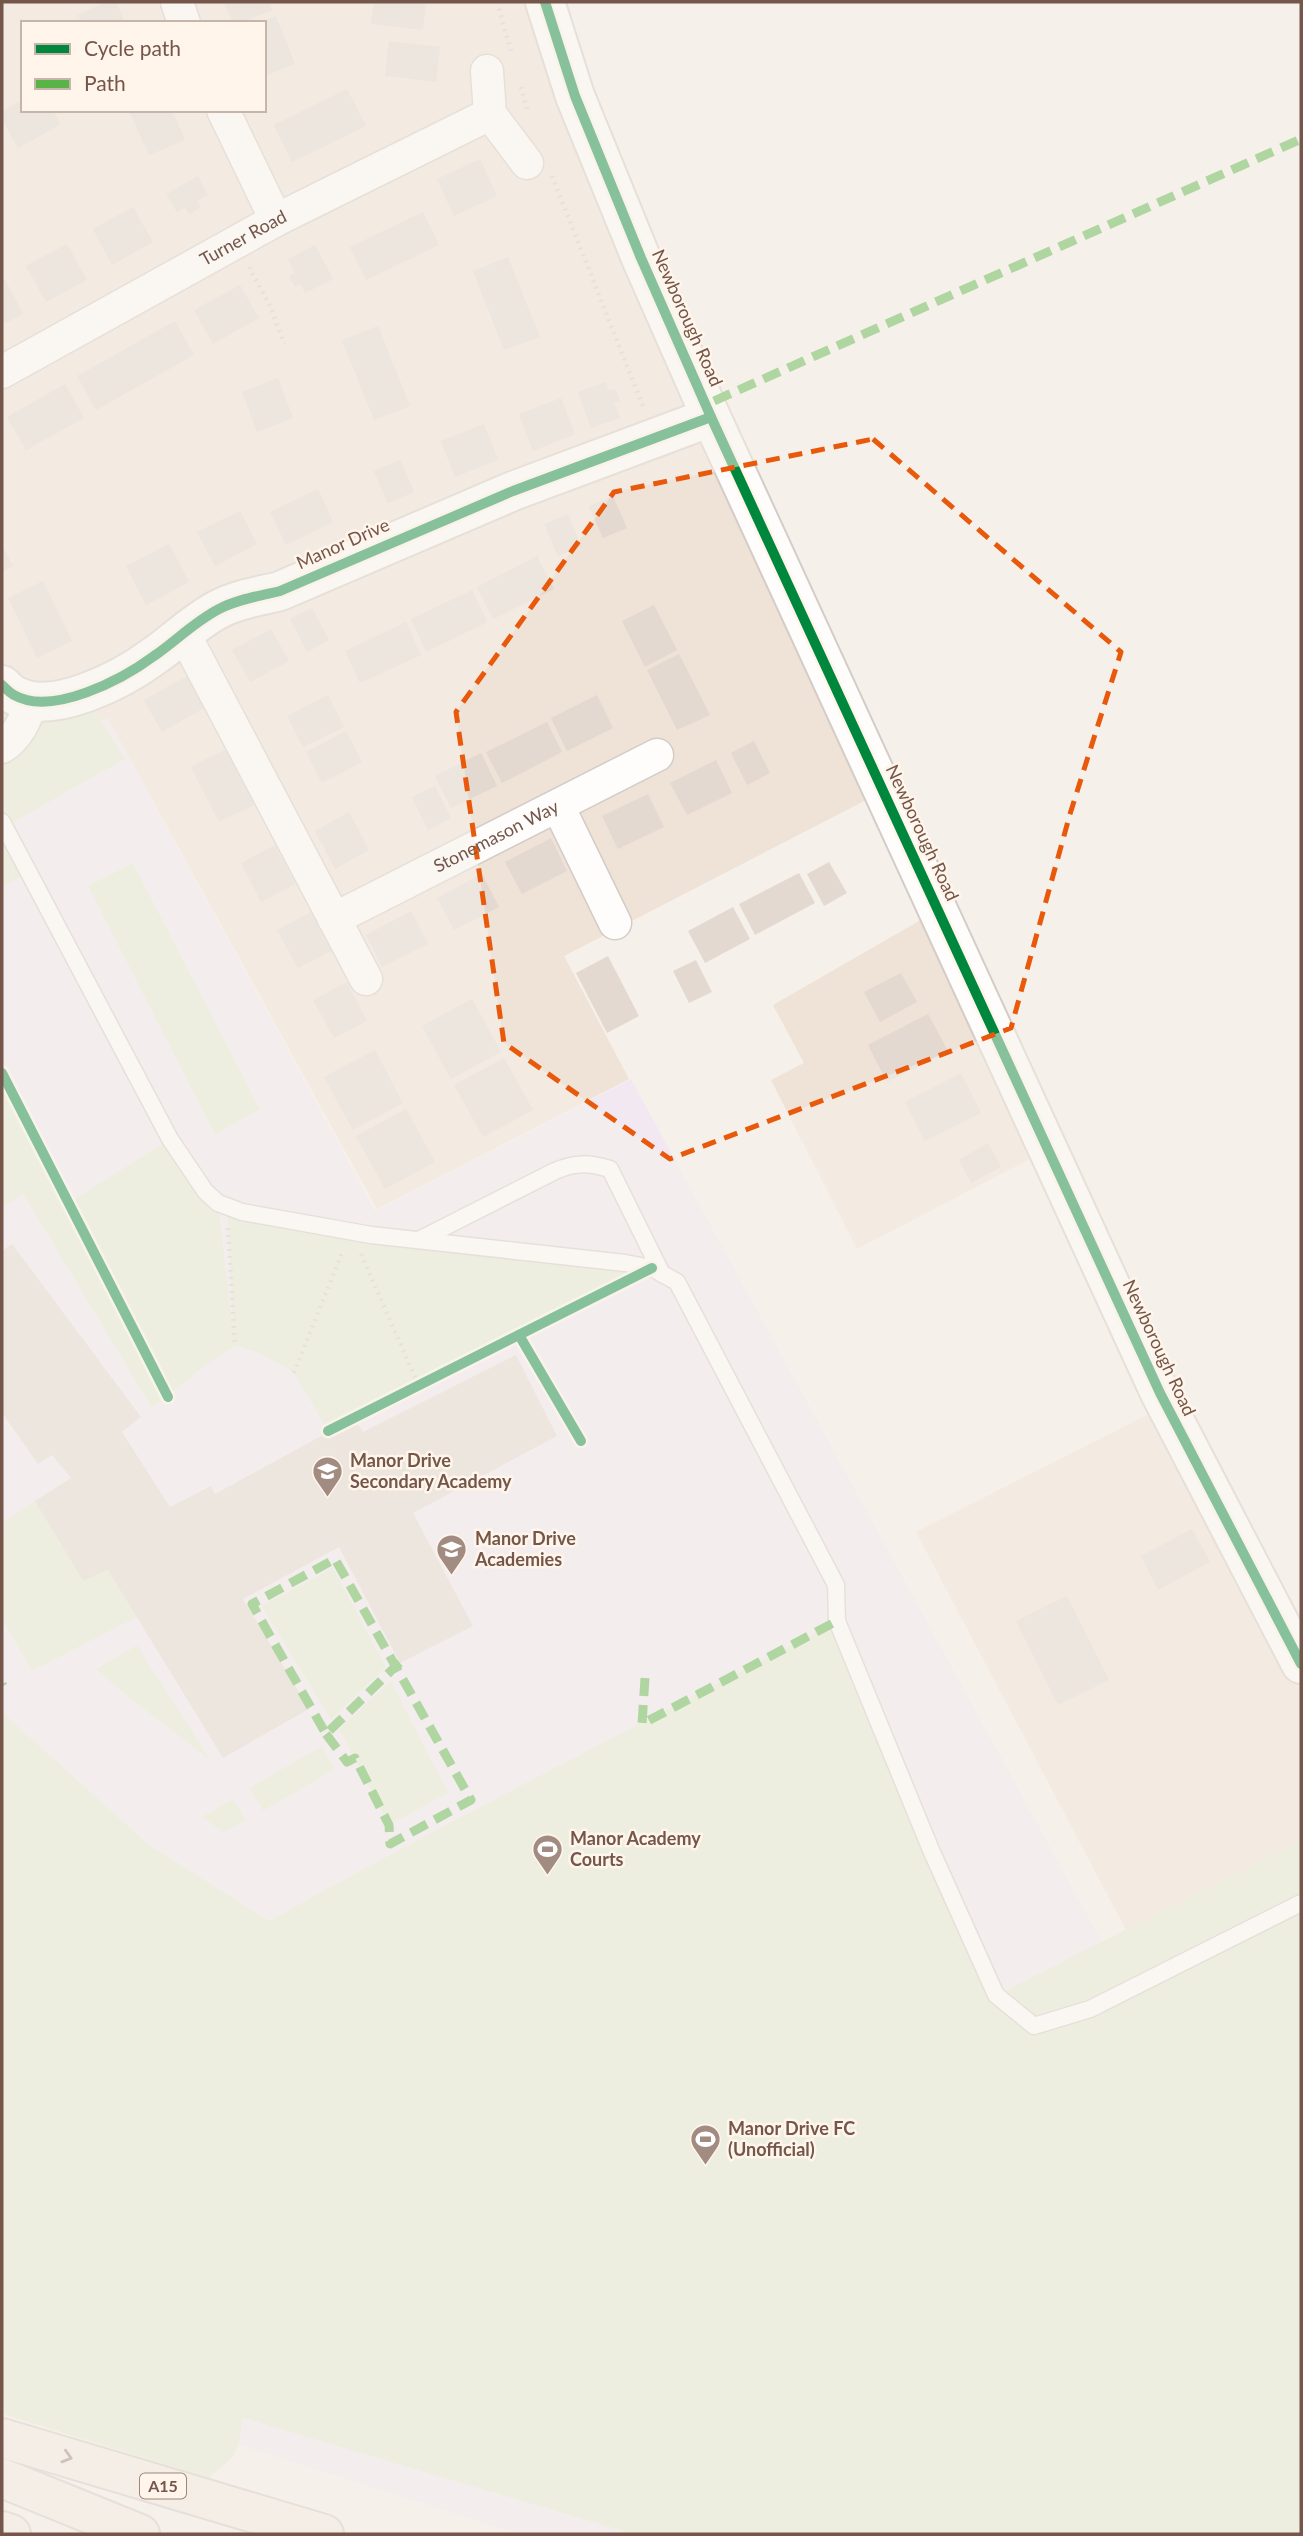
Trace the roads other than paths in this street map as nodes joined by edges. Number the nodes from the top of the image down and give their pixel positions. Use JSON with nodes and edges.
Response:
{"nodes":[{"id":1,"x":177,"y":2,"type":"edge"},
{"id":2,"x":545,"y":2,"type":"edge"},
{"id":3,"x":183,"y":21,"type":"edge"},
{"id":4,"x":500,"y":66,"type":"road end"},
{"id":5,"x":224,"y":112,"type":"edge"},
{"id":6,"x":490,"y":114,"type":"junction"},
{"id":7,"x":539,"y":167,"type":"road end"},
{"id":8,"x":276,"y":220,"type":"junction"},
{"id":9,"x":2,"y":372,"type":"edge"},
{"id":10,"x":711,"y":417,"type":"junction"},
{"id":11,"x":183,"y":632,"type":"junction"},
{"id":12,"x":17,"y":693,"type":"edge"},
{"id":13,"x":2,"y":747,"type":"edge"},
{"id":14,"x":657,"y":755,"type":"dead end"},
{"id":15,"x":558,"y":806,"type":"junction"},
{"id":16,"x":2,"y":822,"type":"edge"},
{"id":17,"x":334,"y":919,"type":"junction"},
{"id":18,"x":615,"y":923,"type":"dead end"},
{"id":19,"x":366,"y":979,"type":"dead end"},
{"id":20,"x":419,"y":1240,"type":"junction"},
{"id":21,"x":662,"y":1274,"type":"junction"},
{"id":22,"x":1301,"y":1664,"type":"edge"},
{"id":23,"x":1301,"y":1903,"type":"edge"},
{"id":24,"x":2,"y":2438,"type":"edge"},
{"id":25,"x":2,"y":2479,"type":"edge"},
{"id":26,"x":2,"y":2531,"type":"edge"},
{"id":27,"x":11,"y":2534,"type":"edge"},
{"id":28,"x":140,"y":2534,"type":"edge"},
{"id":29,"x":324,"y":2534,"type":"edge"}],
"edges":[{"from":1,"to":3,"type":"street"},
{"from":2,"to":10,"type":"street","name":"Newborough Road"},
{"from":4,"to":6,"type":"street"},
{"from":5,"to":8,"type":"street"},
{"from":6,"to":7,"type":"street"},
{"from":6,"to":8,"type":"street","name":"Turner Road"},
{"from":8,"to":9,"type":"street","name":"Turner Road"},
{"from":10,"to":11,"type":"street","name":"Manor Drive"},
{"from":10,"to":22,"type":"street","name":"Newborough Road"},
{"from":11,"to":12,"type":"street","name":"Manor Drive"},
{"from":11,"to":17,"type":"street"},
{"from":12,"to":13,"type":"street"},
{"from":14,"to":15,"type":"street","name":"Stonemason Way"},
{"from":15,"to":17,"type":"street","name":"Stonemason Way"},
{"from":15,"to":18,"type":"street"},
{"from":16,"to":20,"type":"lane"},
{"from":17,"to":19,"type":"street"},
{"from":20,"to":21,"type":"lane"},
{"from":20,"to":21,"type":"lane"},
{"from":21,"to":23,"type":"lane"},
{"from":24,"to":29,"type":"highway","number":"A15","one_way":true},
{"from":25,"to":28,"type":"highway"},
{"from":26,"to":27,"type":"highway"}]}
